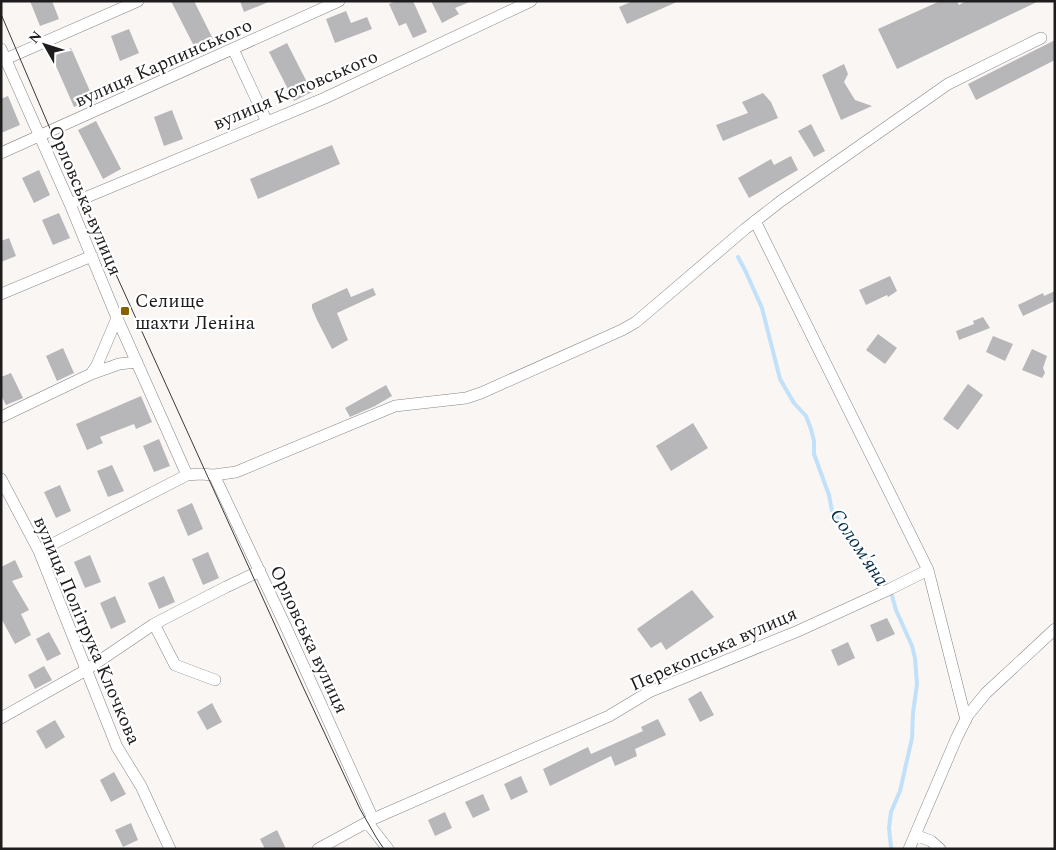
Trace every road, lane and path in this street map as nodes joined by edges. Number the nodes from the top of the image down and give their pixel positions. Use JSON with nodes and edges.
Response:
{"nodes":[{"id":1,"x":138,"y":1,"type":"edge"},
{"id":2,"x":339,"y":1,"type":"edge"},
{"id":3,"x":531,"y":1,"type":"edge"},
{"id":4,"x":1041,"y":38,"type":"dead end"},
{"id":5,"x":233,"y":49,"type":"junction"},
{"id":6,"x":3,"y":56,"type":"edge"},
{"id":7,"x":267,"y":122,"type":"junction"},
{"id":8,"x":40,"y":136,"type":"junction"},
{"id":9,"x":1,"y":153,"type":"edge"},
{"id":10,"x":70,"y":204,"type":"junction"},
{"id":11,"x":755,"y":221,"type":"junction"},
{"id":12,"x":92,"y":256,"type":"junction"},
{"id":13,"x":1,"y":294,"type":"edge"},
{"id":14,"x":117,"y":318,"type":"junction"},
{"id":15,"x":137,"y":362,"type":"junction"},
{"id":16,"x":90,"y":374,"type":"junction"},
{"id":17,"x":1,"y":417,"type":"edge"},
{"id":18,"x":187,"y":475,"type":"junction"},
{"id":19,"x":214,"y":475,"type":"junction"},
{"id":20,"x":1,"y":478,"type":"edge"},
{"id":21,"x":39,"y":551,"type":"junction"},
{"id":22,"x":928,"y":570,"type":"junction"},
{"id":23,"x":260,"y":571,"type":"junction"},
{"id":24,"x":154,"y":624,"type":"junction"},
{"id":25,"x":1055,"y":629,"type":"edge"},
{"id":26,"x":86,"y":670,"type":"junction"},
{"id":27,"x":216,"y":680,"type":"dead end"},
{"id":28,"x":1,"y":718,"type":"edge"},
{"id":29,"x":966,"y":720,"type":"junction"},
{"id":30,"x":370,"y":821,"type":"junction"},
{"id":31,"x":915,"y":835,"type":"junction"},
{"id":32,"x":170,"y":849,"type":"edge"},
{"id":33,"x":318,"y":849,"type":"edge"},
{"id":34,"x":388,"y":849,"type":"edge"},
{"id":35,"x":909,"y":849,"type":"edge"},
{"id":36,"x":940,"y":849,"type":"edge"}],
"edges":[{"from":1,"to":6,"type":"street"},
{"from":2,"to":5,"type":"street","name":"вулиця Карпинського"},
{"from":3,"to":7,"type":"street","name":"вулиця Котовського"},
{"from":4,"to":11,"type":"street"},
{"from":5,"to":7,"type":"street"},
{"from":5,"to":8,"type":"street","name":"вулиця Карпинського"},
{"from":6,"to":8,"type":"street","name":"Орловська вулиця"},
{"from":7,"to":10,"type":"street","name":"вулиця Котовського"},
{"from":8,"to":9,"type":"street","name":"вулиця Карпинського"},
{"from":8,"to":10,"type":"street","name":"Орловська вулиця"},
{"from":10,"to":12,"type":"street","name":"Орловська вулиця"},
{"from":11,"to":19,"type":"street"},
{"from":11,"to":22,"type":"street"},
{"from":12,"to":13,"type":"street"},
{"from":12,"to":14,"type":"street","name":"Орловська вулиця"},
{"from":14,"to":15,"type":"street","name":"Орловська вулиця"},
{"from":14,"to":16,"type":"street"},
{"from":15,"to":16,"type":"street"},
{"from":15,"to":18,"type":"street","name":"Орловська вулиця"},
{"from":16,"to":17,"type":"street"},
{"from":18,"to":19,"type":"street"},
{"from":18,"to":21,"type":"street"},
{"from":19,"to":23,"type":"street","name":"Орловська вулиця"},
{"from":20,"to":21,"type":"street","name":"вулиця Політрука Клочкова"},
{"from":21,"to":26,"type":"street","name":"вулиця Політрука Клочкова"},
{"from":22,"to":29,"type":"street"},
{"from":22,"to":30,"type":"street","name":"Перекопська вулиця"},
{"from":23,"to":24,"type":"street"},
{"from":23,"to":30,"type":"street","name":"Орловська вулиця"},
{"from":24,"to":26,"type":"street"},
{"from":24,"to":27,"type":"street"},
{"from":25,"to":29,"type":"street"},
{"from":26,"to":28,"type":"street"},
{"from":26,"to":32,"type":"street","name":"вулиця Політрука Клочкова"},
{"from":29,"to":31,"type":"street"},
{"from":30,"to":33,"type":"street","name":"Перекопська вулиця"},
{"from":30,"to":34,"type":"street","name":"Орловська вулиця"},
{"from":31,"to":35,"type":"street"},
{"from":31,"to":36,"type":"street"}]}
